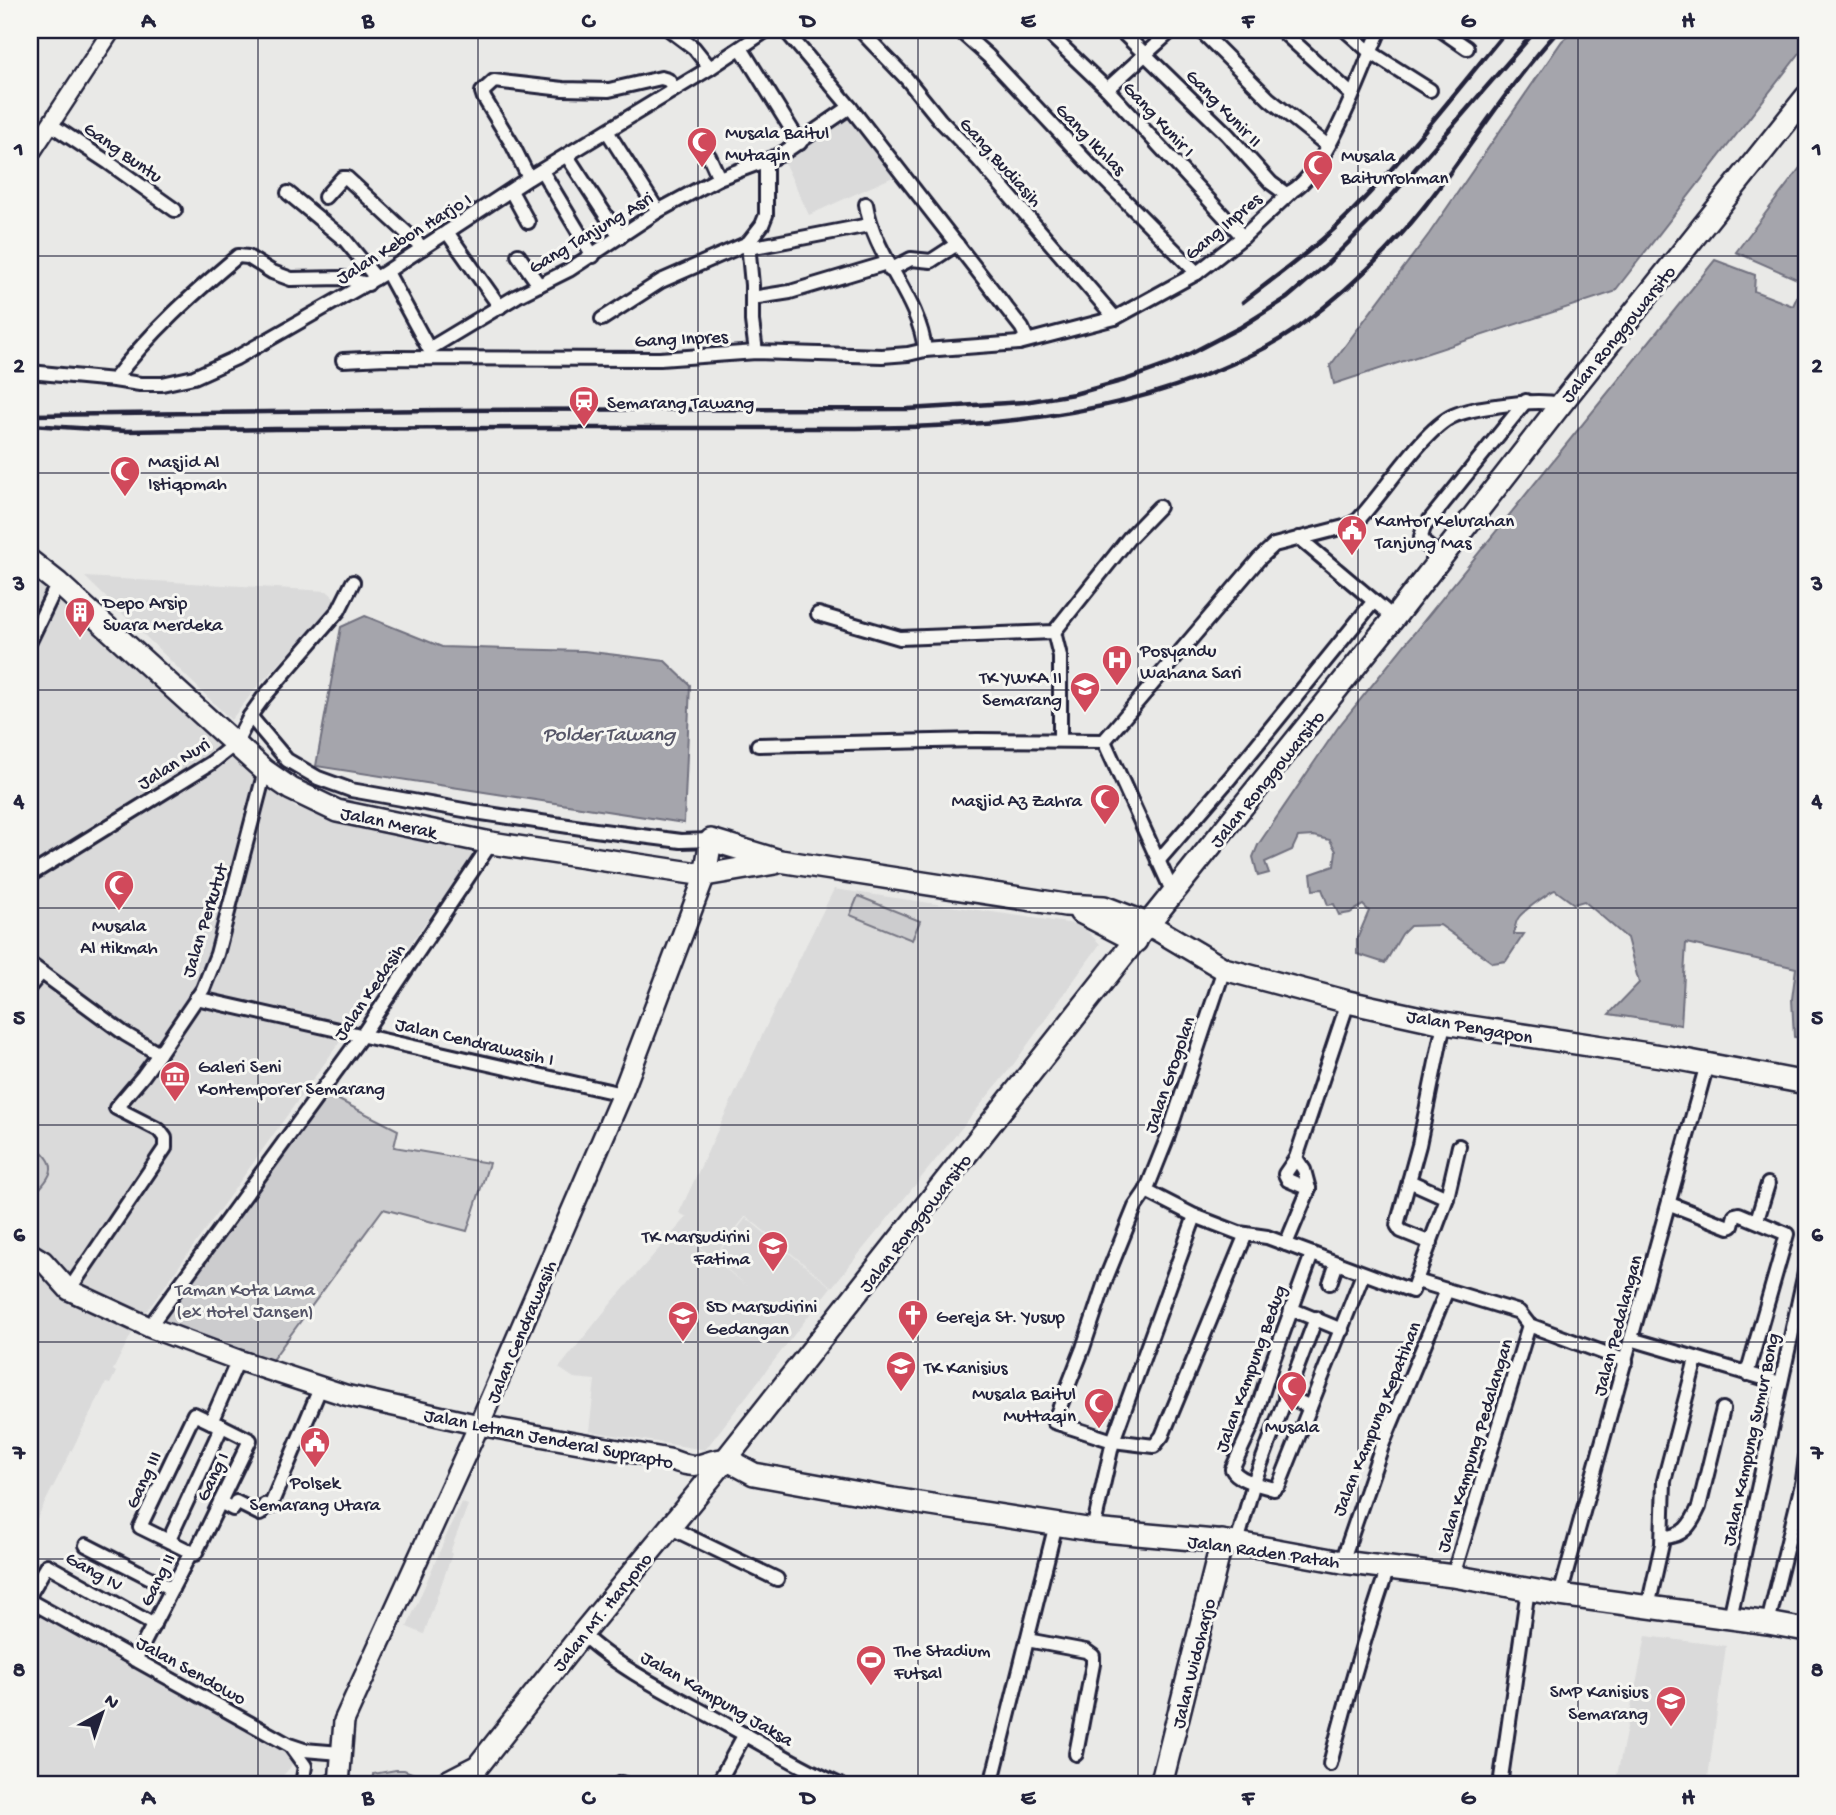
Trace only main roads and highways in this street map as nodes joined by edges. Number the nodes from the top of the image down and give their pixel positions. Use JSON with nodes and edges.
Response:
{"nodes":[{"id":1,"x":1806,"y":97,"type":"edge"},
{"id":2,"x":32,"y":562,"type":"edge"},
{"id":3,"x":708,"y":857,"type":"junction"},
{"id":4,"x":780,"y":861,"type":"junction"},
{"id":5,"x":1142,"y":933,"type":"junction"},
{"id":6,"x":1806,"y":1083,"type":"edge"},
{"id":7,"x":30,"y":1253,"type":"edge"},
{"id":8,"x":479,"y":1425,"type":"junction"},
{"id":9,"x":726,"y":1459,"type":"junction"},
{"id":10,"x":1229,"y":1542,"type":"junction"},
{"id":11,"x":1806,"y":1630,"type":"edge"},
{"id":12,"x":478,"y":1765,"type":"junction"},
{"id":13,"x":333,"y":1785,"type":"edge"},
{"id":14,"x":341,"y":1785,"type":"edge"},
{"id":15,"x":442,"y":1785,"type":"edge"},
{"id":16,"x":463,"y":1785,"type":"edge"},
{"id":17,"x":1161,"y":1785,"type":"edge"}],
"edges":[{"from":1,"to":5,"type":"main road","name":"Jalan Ronggowarsito"},
{"from":2,"to":3,"type":"main road","name":"Jalan Merak"},
{"from":3,"to":4,"type":"main road"},
{"from":3,"to":4,"type":"main road"},
{"from":3,"to":8,"type":"main road","name":"Jalan Cendrawasih"},
{"from":4,"to":5,"type":"main road","name":"Jalan Pengapon"},
{"from":5,"to":6,"type":"main road","name":"Jalan Pengapon"},
{"from":5,"to":9,"type":"main road","name":"Jalan Ronggowarsito"},
{"from":7,"to":8,"type":"main road","name":"Jalan Letnan Jenderal Suprapto"},
{"from":8,"to":9,"type":"main road","name":"Jalan Letnan Jenderal Suprapto"},
{"from":8,"to":14,"type":"main road","name":"Jalan Cendrawasih"},
{"from":9,"to":10,"type":"main road","name":"Jalan Raden Patah"},
{"from":9,"to":12,"type":"main road","name":"Jalan MT. Haryono"},
{"from":10,"to":11,"type":"main road","name":"Jalan Raden Patah"},
{"from":10,"to":17,"type":"main road","name":"Jalan Widoharjo"},
{"from":12,"to":15,"type":"main road","name":"Jalan MT. Haryono"},
{"from":12,"to":16,"type":"main road","name":"Jalan MT. Haryono"},
{"from":13,"to":14,"type":"main road"}]}
